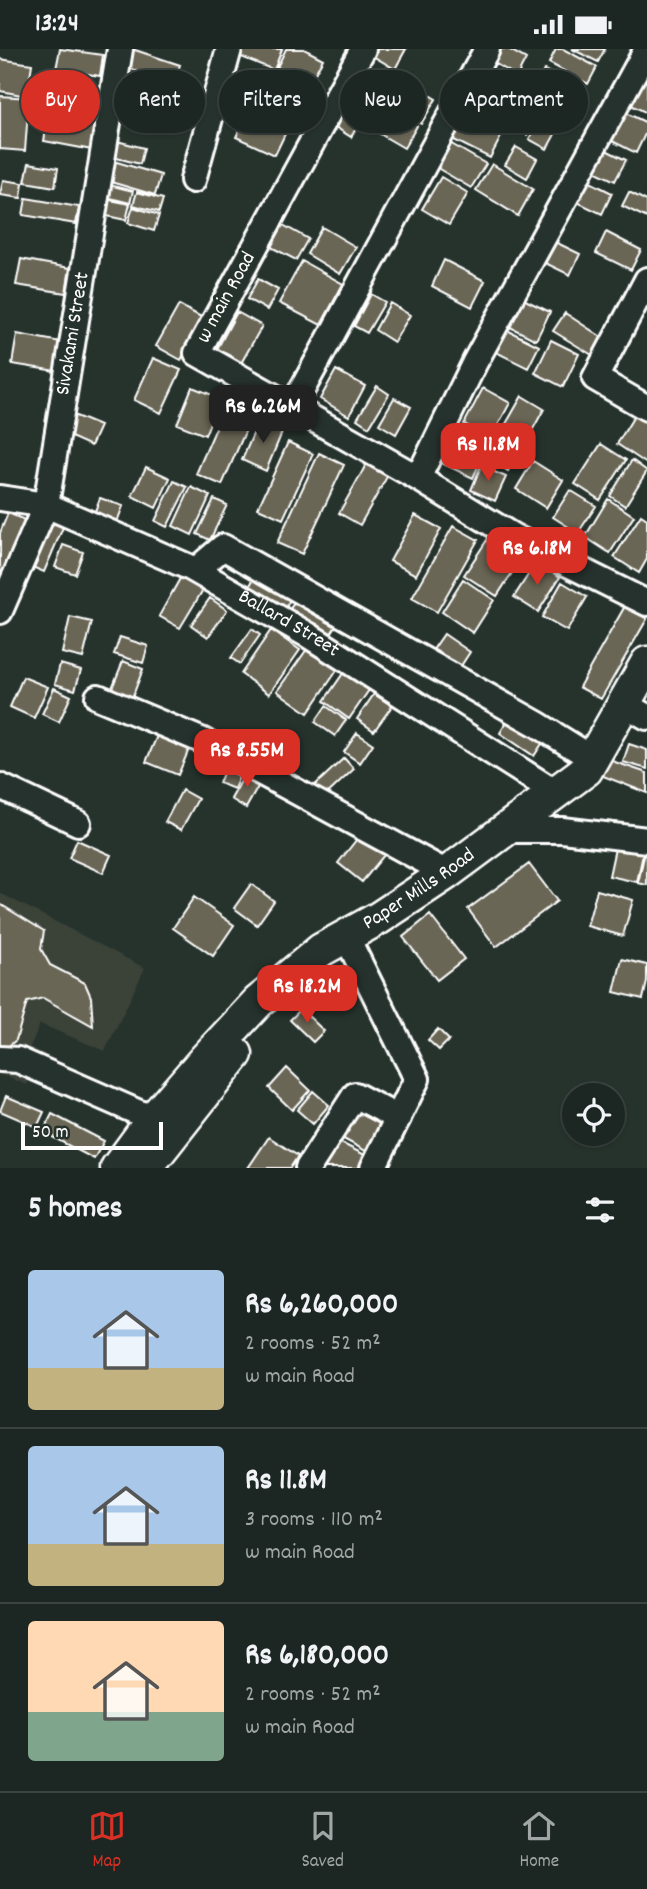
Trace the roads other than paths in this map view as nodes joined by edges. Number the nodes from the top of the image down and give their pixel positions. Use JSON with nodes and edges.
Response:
{"nodes":[{"id":1,"x":120,"y":49,"type":"edge"},
{"id":2,"x":229,"y":49,"type":"edge"},
{"id":3,"x":363,"y":49,"type":"edge"},
{"id":4,"x":487,"y":49,"type":"edge"},
{"id":5,"x":647,"y":49,"type":"edge"},
{"id":6,"x":193,"y":180,"type":"dead end"},
{"id":7,"x":647,"y":279,"type":"edge"},
{"id":8,"x":292,"y":408,"type":"junction"},
{"id":9,"x":647,"y":408,"type":"edge"},
{"id":10,"x":418,"y":478,"type":"junction"},
{"id":11,"x":0,"y":498,"type":"edge"},
{"id":12,"x":46,"y":505,"type":"junction"},
{"id":13,"x":196,"y":570,"type":"junction"},
{"id":14,"x":647,"y":603,"type":"edge"},
{"id":15,"x":0,"y":611,"type":"edge"},
{"id":16,"x":647,"y":663,"type":"edge"},
{"id":17,"x":98,"y":697,"type":"dead end"},
{"id":18,"x":635,"y":710,"type":"edge"},
{"id":19,"x":593,"y":759,"type":"junction"},
{"id":20,"x":0,"y":786,"type":"edge"},
{"id":21,"x":556,"y":793,"type":"junction"},
{"id":22,"x":78,"y":823,"type":"dead end"},
{"id":23,"x":506,"y":830,"type":"junction"},
{"id":24,"x":647,"y":840,"type":"edge"},
{"id":25,"x":447,"y":873,"type":"junction"},
{"id":26,"x":349,"y":942,"type":"junction"},
{"id":27,"x":0,"y":1059,"type":"edge"},
{"id":28,"x":398,"y":1118,"type":"junction"},
{"id":29,"x":153,"y":1119,"type":"junction"},
{"id":30,"x":117,"y":1168,"type":"edge"},
{"id":31,"x":145,"y":1168,"type":"edge"},
{"id":32,"x":308,"y":1168,"type":"edge"},
{"id":33,"x":373,"y":1168,"type":"edge"}],
"edges":[{"from":1,"to":12,"type":"street","name":"Sivakami Street"},
{"from":2,"to":6,"type":"street"},
{"from":3,"to":8,"type":"street","name":"w main Road"},
{"from":4,"to":8,"type":"street"},
{"from":5,"to":10,"type":"street"},
{"from":7,"to":9,"type":"street"},
{"from":8,"to":10,"type":"street","name":"w main Road"},
{"from":10,"to":14,"type":"street","name":"w main Road"},
{"from":11,"to":12,"type":"street","name":"Ballard Street"},
{"from":12,"to":13,"type":"street","name":"Ballard Street"},
{"from":12,"to":15,"type":"street","name":"Sivakami Street"},
{"from":13,"to":19,"type":"street"},
{"from":13,"to":21,"type":"street","name":"Ballard Street"},
{"from":16,"to":18,"type":"main road","name":"Paper Mills Road"},
{"from":17,"to":25,"type":"street"},
{"from":18,"to":19,"type":"main road","name":"Paper Mills Road"},
{"from":19,"to":21,"type":"main road","name":"Paper Mills Road"},
{"from":20,"to":22,"type":"street"},
{"from":21,"to":23,"type":"main road","name":"Paper Mills Road"},
{"from":23,"to":24,"type":"street"},
{"from":23,"to":25,"type":"main road","name":"Paper Mills Road"},
{"from":25,"to":26,"type":"main road","name":"Paper Mills Road"},
{"from":26,"to":28,"type":"street"},
{"from":26,"to":29,"type":"main road","name":"Paper Mills Road"},
{"from":26,"to":31,"type":"main road"},
{"from":27,"to":29,"type":"street"},
{"from":28,"to":32,"type":"street"},
{"from":28,"to":33,"type":"street"},
{"from":29,"to":30,"type":"main road","name":"Paper Mills Road"}]}
